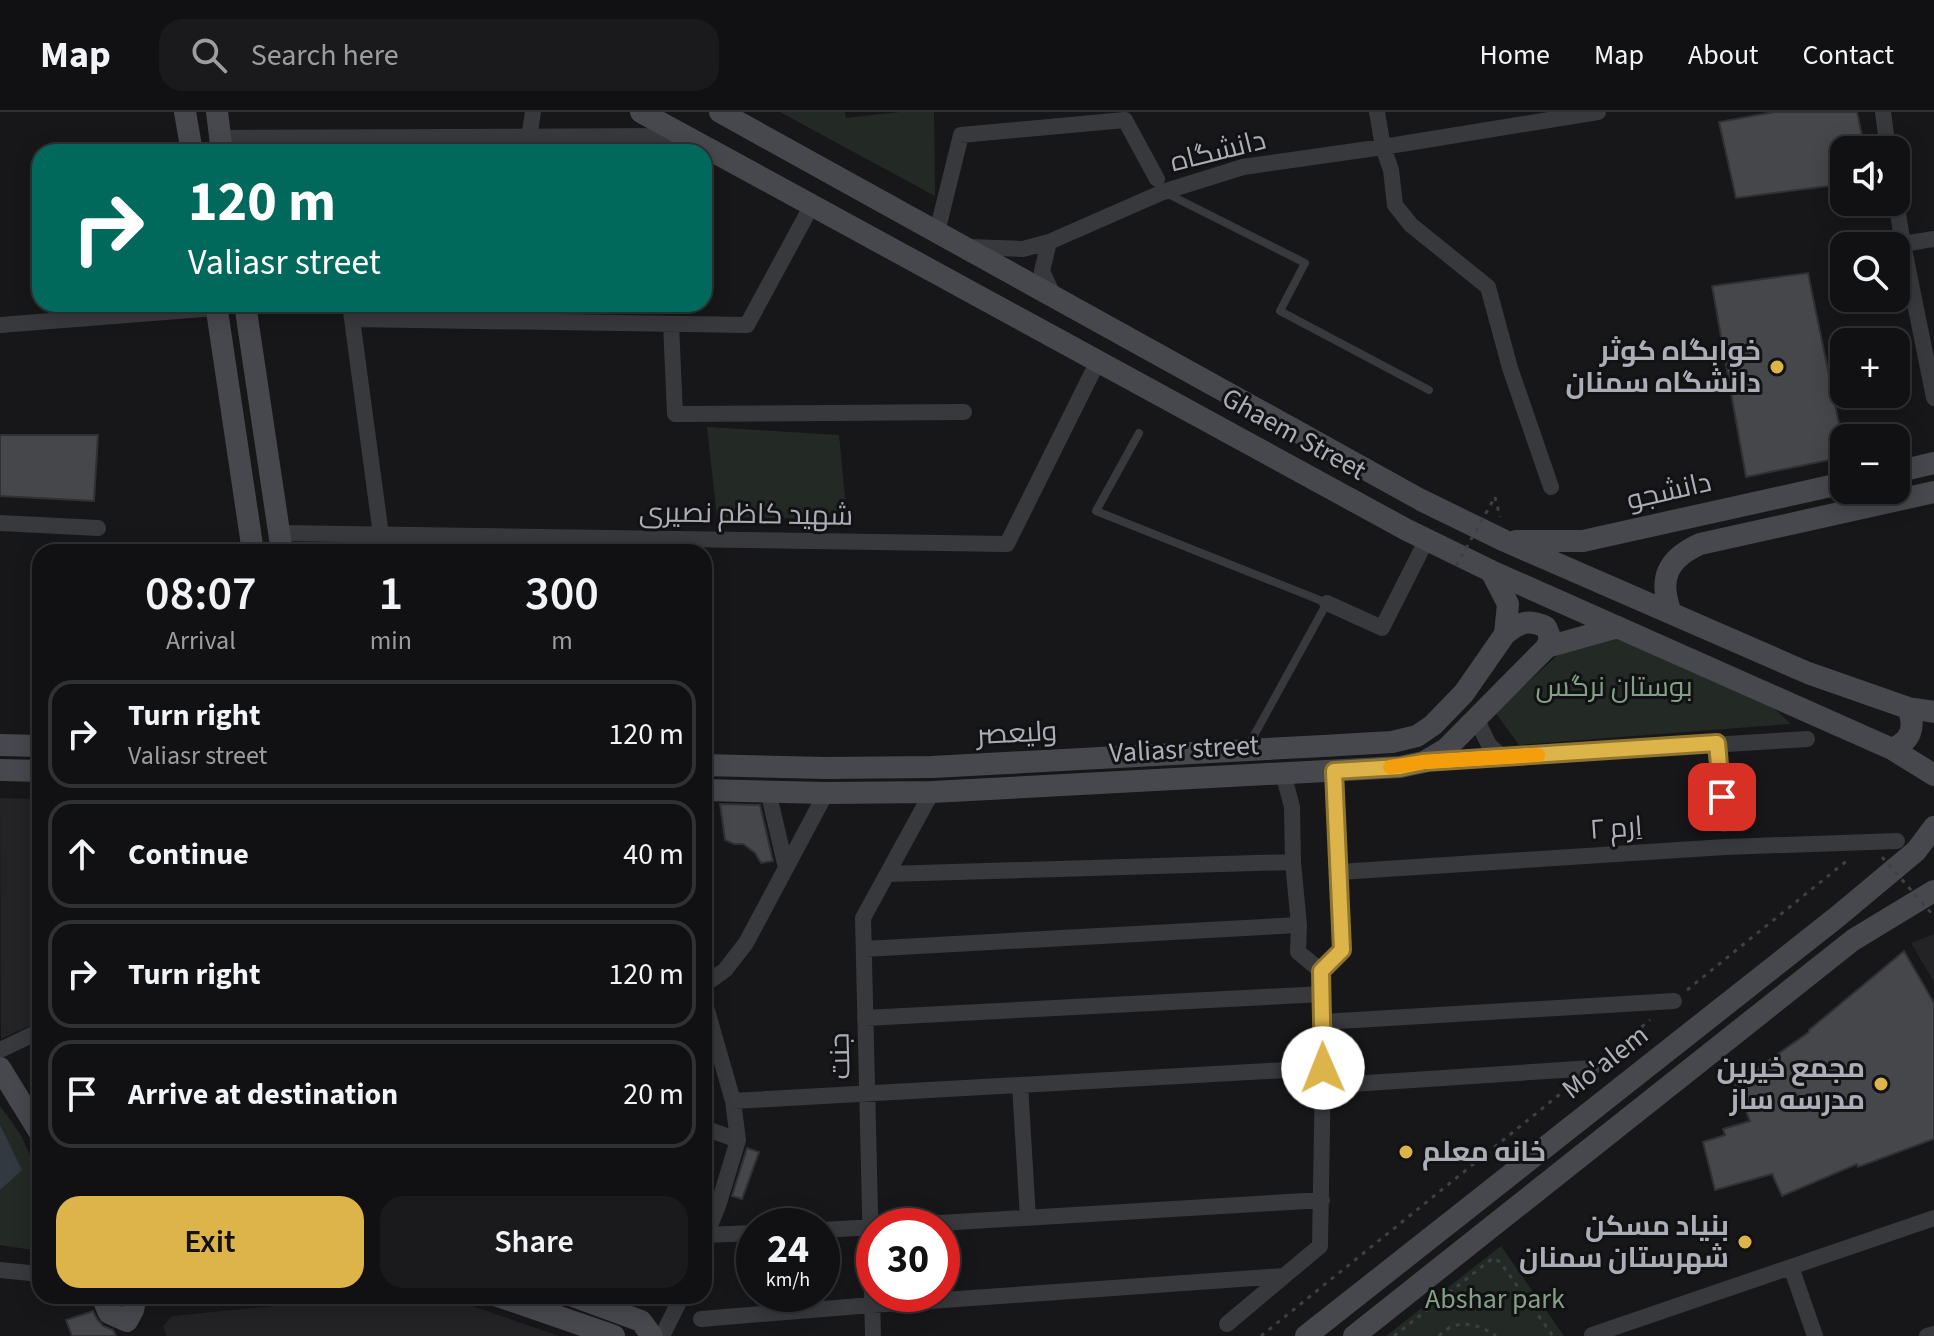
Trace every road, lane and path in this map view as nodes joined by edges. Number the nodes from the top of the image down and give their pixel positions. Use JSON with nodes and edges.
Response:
{"nodes":[{"id":1,"x":185,"y":112,"type":"edge"},
{"id":2,"x":217,"y":112,"type":"edge"},
{"id":3,"x":533,"y":112,"type":"edge"},
{"id":4,"x":641,"y":112,"type":"edge"},
{"id":5,"x":720,"y":112,"type":"edge"},
{"id":6,"x":1377,"y":112,"type":"edge"},
{"id":7,"x":1598,"y":112,"type":"edge"},
{"id":8,"x":1883,"y":112,"type":"edge"},
{"id":9,"x":685,"y":136,"type":"junction"},
{"id":10,"x":1886,"y":136,"type":"edge"},
{"id":11,"x":529,"y":138,"type":"junction"},
{"id":12,"x":191,"y":144,"type":"edge"},
{"id":13,"x":221,"y":144,"type":"edge"},
{"id":14,"x":357,"y":144,"type":"edge"},
{"id":15,"x":700,"y":144,"type":"edge"},
{"id":16,"x":1383,"y":147,"type":"junction"},
{"id":17,"x":712,"y":151,"type":"edge"},
{"id":18,"x":1160,"y":186,"type":"junction"},
{"id":19,"x":812,"y":205,"type":"junction"},
{"id":20,"x":937,"y":232,"type":"junction"},
{"id":21,"x":1934,"y":239,"type":"edge"},
{"id":22,"x":1049,"y":242,"type":"junction"},
{"id":23,"x":1910,"y":243,"type":"edge"},
{"id":24,"x":963,"y":247,"type":"junction"},
{"id":25,"x":1910,"y":279,"type":"edge"},
{"id":26,"x":1054,"y":297,"type":"junction"},
{"id":27,"x":148,"y":312,"type":"edge"},
{"id":28,"x":217,"y":312,"type":"edge"},
{"id":29,"x":244,"y":312,"type":"edge"},
{"id":30,"x":351,"y":312,"type":"edge"},
{"id":31,"x":671,"y":324,"type":"junction"},
{"id":32,"x":0,"y":325,"type":"edge"},
{"id":33,"x":1098,"y":361,"type":"junction"},
{"id":34,"x":1429,"y":390,"type":"dead end"},
{"id":35,"x":1934,"y":398,"type":"edge"},
{"id":36,"x":964,"y":412,"type":"dead end"},
{"id":37,"x":1139,"y":433,"type":"dead end"},
{"id":38,"x":1934,"y":463,"type":"edge"},
{"id":39,"x":1910,"y":469,"type":"edge"},
{"id":40,"x":1830,"y":486,"type":"edge"},
{"id":41,"x":1551,"y":487,"type":"dead end"},
{"id":42,"x":1934,"y":492,"type":"edge"},
{"id":43,"x":1495,"y":497,"type":"dead end"},
{"id":44,"x":0,"y":523,"type":"edge"},
{"id":45,"x":98,"y":528,"type":"dead end"},
{"id":46,"x":381,"y":535,"type":"junction"},
{"id":47,"x":1427,"y":539,"type":"junction"},
{"id":48,"x":1505,"y":541,"type":"junction"},
{"id":49,"x":281,"y":543,"type":"edge"},
{"id":50,"x":252,"y":544,"type":"edge"},
{"id":51,"x":538,"y":544,"type":"edge"},
{"id":52,"x":712,"y":545,"type":"edge"},
{"id":53,"x":1456,"y":566,"type":"dead end"},
{"id":54,"x":1491,"y":571,"type":"junction"},
{"id":55,"x":1327,"y":603,"type":"junction"},
{"id":56,"x":1671,"y":613,"type":"junction"},
{"id":57,"x":1618,"y":627,"type":"junction"},
{"id":58,"x":1505,"y":634,"type":"junction"},
{"id":59,"x":1547,"y":647,"type":"junction"},
{"id":60,"x":1908,"y":708,"type":"junction"},
{"id":61,"x":1934,"y":712,"type":"edge"},
{"id":62,"x":1476,"y":718,"type":"junction"},
{"id":63,"x":1807,"y":739,"type":"dead end"},
{"id":64,"x":1717,"y":743,"type":"junction"},
{"id":65,"x":0,"y":745,"type":"edge"},
{"id":66,"x":32,"y":746,"type":"edge"},
{"id":67,"x":1892,"y":749,"type":"junction"},
{"id":68,"x":1246,"y":750,"type":"junction"},
{"id":69,"x":1502,"y":757,"type":"junction"},
{"id":70,"x":1424,"y":762,"type":"junction"},
{"id":71,"x":712,"y":765,"type":"edge"},
{"id":72,"x":768,"y":767,"type":"junction"},
{"id":73,"x":826,"y":768,"type":"junction"},
{"id":74,"x":0,"y":770,"type":"edge"},
{"id":75,"x":32,"y":771,"type":"edge"},
{"id":76,"x":1334,"y":771,"type":"junction"},
{"id":77,"x":1283,"y":773,"type":"junction"},
{"id":78,"x":1934,"y":775,"type":"edge"},
{"id":79,"x":712,"y":790,"type":"edge"},
{"id":80,"x":768,"y":791,"type":"junction"},
{"id":81,"x":932,"y":792,"type":"junction"},
{"id":82,"x":826,"y":793,"type":"junction"},
{"id":83,"x":1724,"y":824,"type":"dead end"},
{"id":84,"x":1934,"y":827,"type":"edge"},
{"id":85,"x":1897,"y":841,"type":"dead end"},
{"id":86,"x":1871,"y":842,"type":"junction"},
{"id":87,"x":1882,"y":857,"type":"dead end"},
{"id":88,"x":1293,"y":862,"type":"junction"},
{"id":89,"x":786,"y":868,"type":"junction"},
{"id":90,"x":1339,"y":872,"type":"junction"},
{"id":91,"x":887,"y":874,"type":"junction"},
{"id":92,"x":1934,"y":891,"type":"edge"},
{"id":93,"x":1932,"y":914,"type":"dead end"},
{"id":94,"x":1299,"y":925,"type":"junction"},
{"id":95,"x":864,"y":949,"type":"junction"},
{"id":96,"x":1321,"y":971,"type":"junction"},
{"id":97,"x":712,"y":979,"type":"edge"},
{"id":98,"x":1322,"y":994,"type":"junction"},
{"id":99,"x":1674,"y":1001,"type":"joint"},
{"id":100,"x":865,"y":1018,"type":"junction"},
{"id":101,"x":1650,"y":1020,"type":"dead end"},
{"id":102,"x":1322,"y":1022,"type":"junction"},
{"id":103,"x":712,"y":1028,"type":"edge"},
{"id":104,"x":32,"y":1035,"type":"edge"},
{"id":105,"x":0,"y":1050,"type":"edge"},
{"id":106,"x":0,"y":1068,"type":"edge"},
{"id":107,"x":1323,"y":1068,"type":"junction"},
{"id":108,"x":1592,"y":1068,"type":"junction"},
{"id":109,"x":1020,"y":1085,"type":"junction"},
{"id":110,"x":1322,"y":1086,"type":"junction"},
{"id":111,"x":867,"y":1094,"type":"junction"},
{"id":112,"x":733,"y":1101,"type":"junction"},
{"id":113,"x":32,"y":1120,"type":"edge"},
{"id":114,"x":712,"y":1131,"type":"edge"},
{"id":115,"x":738,"y":1140,"type":"junction"},
{"id":116,"x":1322,"y":1200,"type":"junction"},
{"id":117,"x":712,"y":1201,"type":"edge"},
{"id":118,"x":871,"y":1208,"type":"edge"},
{"id":119,"x":1028,"y":1218,"type":"junction"},
{"id":120,"x":1934,"y":1218,"type":"edge"},
{"id":121,"x":960,"y":1222,"type":"edge"},
{"id":122,"x":736,"y":1235,"type":"edge"},
{"id":123,"x":712,"y":1237,"type":"edge"},
{"id":124,"x":1791,"y":1267,"type":"junction"},
{"id":125,"x":0,"y":1270,"type":"edge"},
{"id":126,"x":32,"y":1273,"type":"edge"},
{"id":127,"x":1284,"y":1276,"type":"junction"},
{"id":128,"x":960,"y":1299,"type":"edge"},
{"id":129,"x":105,"y":1304,"type":"edge"},
{"id":130,"x":135,"y":1304,"type":"edge"},
{"id":131,"x":521,"y":1304,"type":"edge"},
{"id":132,"x":595,"y":1304,"type":"edge"},
{"id":133,"x":678,"y":1304,"type":"edge"},
{"id":134,"x":856,"y":1306,"type":"edge"},
{"id":135,"x":872,"y":1312,"type":"edge"},
{"id":136,"x":701,"y":1319,"type":"dead end"},
{"id":137,"x":1227,"y":1324,"type":"dead end"},
{"id":138,"x":129,"y":1328,"type":"edge"},
{"id":139,"x":1934,"y":1334,"type":"edge"},
{"id":140,"x":1592,"y":1335,"type":"edge"},
{"id":141,"x":614,"y":1336,"type":"edge"},
{"id":142,"x":652,"y":1336,"type":"edge"},
{"id":143,"x":662,"y":1336,"type":"edge"},
{"id":144,"x":873,"y":1336,"type":"edge"},
{"id":145,"x":1261,"y":1336,"type":"edge"},
{"id":146,"x":1306,"y":1336,"type":"edge"},
{"id":147,"x":1354,"y":1336,"type":"edge"},
{"id":148,"x":1394,"y":1336,"type":"edge"},
{"id":149,"x":1439,"y":1336,"type":"edge"},
{"id":150,"x":1496,"y":1336,"type":"edge"},
{"id":151,"x":1553,"y":1336,"type":"edge"},
{"id":152,"x":1815,"y":1336,"type":"edge"},
{"id":153,"x":1927,"y":1336,"type":"edge"}],
"edges":[{"from":1,"to":12,"type":"main road"},
{"from":2,"to":13,"type":"main road"},
{"from":3,"to":11,"type":"street"},
{"from":4,"to":9,"type":"main road","name":"Ghaem Street"},
{"from":5,"to":20,"type":"main road","name":"Ghaem Street"},
{"from":6,"to":16,"type":"street"},
{"from":7,"to":16,"type":"street","name":"دانشگاه"},
{"from":8,"to":10,"type":"street"},
{"from":9,"to":11,"type":"street"},
{"from":9,"to":15,"type":"main road","name":"Ghaem Street"},
{"from":11,"to":14,"type":"street"},
{"from":16,"to":18,"type":"street","name":"دانشگاه"},
{"from":16,"to":41,"type":"street"},
{"from":17,"to":19,"type":"main road","name":"Ghaem Street"},
{"from":18,"to":20,"type":"street"},
{"from":18,"to":22,"type":"street","name":"دانشگاه"},
{"from":18,"to":34,"type":"lane"},
{"from":19,"to":31,"type":"street"},
{"from":19,"to":33,"type":"main road","name":"Ghaem Street"},
{"from":20,"to":24,"type":"main road","name":"Ghaem Street"},
{"from":21,"to":23,"type":"street"},
{"from":22,"to":24,"type":"street","name":"دانشگاه"},
{"from":22,"to":26,"type":"street"},
{"from":24,"to":26,"type":"main road","name":"Ghaem Street"},
{"from":25,"to":35,"type":"street"},
{"from":26,"to":48,"type":"main road","name":"Ghaem Street"},
{"from":27,"to":32,"type":"street"},
{"from":28,"to":50,"type":"main road"},
{"from":29,"to":49,"type":"main road"},
{"from":30,"to":31,"type":"street"},
{"from":30,"to":46,"type":"street"},
{"from":31,"to":36,"type":"street"},
{"from":33,"to":47,"type":"main road","name":"Ghaem Street"},
{"from":33,"to":52,"type":"street","name":"شهید کاظم نصیری"},
{"from":37,"to":55,"type":"lane"},
{"from":38,"to":39,"type":"main road"},
{"from":40,"to":48,"type":"main road","name":"دانشجو"},
{"from":42,"to":56,"type":"main road","name":"دانشجو"},
{"from":43,"to":53,"type":"path","bridge":true},
{"from":44,"to":45,"type":"street"},
{"from":46,"to":49,"type":"street","name":"شهید کاظم نصیری"},
{"from":46,"to":51,"type":"street","name":"شهید کاظم نصیری"},
{"from":47,"to":54,"type":"main road","name":"Ghaem Street"},
{"from":47,"to":55,"type":"street"},
{"from":48,"to":56,"type":"main road","name":"Ghaem Street"},
{"from":54,"to":57,"type":"main road","name":"Ghaem Street"},
{"from":54,"to":58,"type":"main road"},
{"from":55,"to":68,"type":"lane"},
{"from":56,"to":60,"type":"main road","name":"Ghaem Street"},
{"from":57,"to":59,"type":"main road","name":"Valiasr street"},
{"from":57,"to":67,"type":"main road","name":"Ghaem Street"},
{"from":58,"to":59,"type":"main road"},
{"from":58,"to":68,"type":"main road","name":"ولیعصر"},
{"from":59,"to":62,"type":"main road","name":"Valiasr street"},
{"from":60,"to":61,"type":"main road","name":"Ghaem Street"},
{"from":60,"to":67,"type":"main road"},
{"from":62,"to":69,"type":"street"},
{"from":62,"to":70,"type":"main road","name":"Valiasr street"},
{"from":63,"to":64,"type":"street"},
{"from":64,"to":69,"type":"street"},
{"from":64,"to":83,"type":"street"},
{"from":65,"to":66,"type":"main road"},
{"from":67,"to":78,"type":"main road","name":"Ghaem Street"},
{"from":68,"to":73,"type":"main road","name":"ولیعصر"},
{"from":69,"to":70,"type":"street"},
{"from":70,"to":76,"type":"main road","name":"Valiasr street"},
{"from":71,"to":72,"type":"main road","name":"ولیعصر"},
{"from":72,"to":73,"type":"main road","name":"ولیعصر"},
{"from":72,"to":80,"type":"main road"},
{"from":73,"to":82,"type":"main road"},
{"from":74,"to":75,"type":"main road"},
{"from":76,"to":77,"type":"main road","name":"Valiasr street"},
{"from":76,"to":90,"type":"street"},
{"from":77,"to":81,"type":"main road","name":"Valiasr street"},
{"from":77,"to":88,"type":"street"},
{"from":79,"to":80,"type":"main road","name":"Valiasr street"},
{"from":80,"to":82,"type":"main road","name":"Valiasr street"},
{"from":80,"to":89,"type":"street"},
{"from":81,"to":82,"type":"main road","name":"Valiasr street"},
{"from":81,"to":91,"type":"street","name":"جنت"},
{"from":82,"to":89,"type":"street"},
{"from":84,"to":146,"type":"main road","name":"Mo'alem"},
{"from":85,"to":86,"type":"street","name":"اِرم ۲"},
{"from":86,"to":90,"type":"street","name":"اِرم ۲"},
{"from":86,"to":99,"type":"path"},
{"from":87,"to":93,"type":"path","bridge":true},
{"from":88,"to":91,"type":"street"},
{"from":88,"to":94,"type":"street"},
{"from":89,"to":97,"type":"street"},
{"from":90,"to":96,"type":"street"},
{"from":91,"to":95,"type":"street","name":"جنت"},
{"from":92,"to":147,"type":"main road","name":"Mo'alem"},
{"from":94,"to":95,"type":"street"},
{"from":94,"to":96,"type":"street"},
{"from":95,"to":100,"type":"street","name":"جنت"},
{"from":96,"to":98,"type":"street"},
{"from":98,"to":100,"type":"street"},
{"from":98,"to":102,"type":"street"},
{"from":99,"to":102,"type":"street"},
{"from":100,"to":111,"type":"street","name":"جنت"},
{"from":101,"to":108,"type":"path"},
{"from":102,"to":107,"type":"street"},
{"from":103,"to":112,"type":"street"},
{"from":104,"to":105,"type":"street"},
{"from":106,"to":113,"type":"main road"},
{"from":107,"to":109,"type":"street"},
{"from":107,"to":110,"type":"street"},
{"from":108,"to":110,"type":"street"},
{"from":108,"to":145,"type":"path"},
{"from":109,"to":111,"type":"street"},
{"from":109,"to":119,"type":"street"},
{"from":110,"to":116,"type":"street"},
{"from":111,"to":112,"type":"street"},
{"from":111,"to":118,"type":"street","name":"جنت"},
{"from":112,"to":115,"type":"street"},
{"from":114,"to":115,"type":"street"},
{"from":115,"to":117,"type":"street"},
{"from":116,"to":119,"type":"street"},
{"from":116,"to":127,"type":"street"},
{"from":119,"to":121,"type":"street"},
{"from":120,"to":124,"type":"street"},
{"from":122,"to":123,"type":"street"},
{"from":124,"to":140,"type":"street"},
{"from":124,"to":152,"type":"street"},
{"from":125,"to":126,"type":"street"},
{"from":127,"to":128,"type":"street"},
{"from":127,"to":137,"type":"street"},
{"from":129,"to":138,"type":"main road"},
{"from":130,"to":138,"type":"main road"},
{"from":131,"to":141,"type":"main road"},
{"from":132,"to":142,"type":"main road"},
{"from":133,"to":143,"type":"street"},
{"from":134,"to":136,"type":"street"},
{"from":135,"to":144,"type":"street","name":"جنت"},
{"from":139,"to":153,"type":"street"},
{"from":148,"to":151,"type":"path"},
{"from":149,"to":150,"type":"path"}]}
